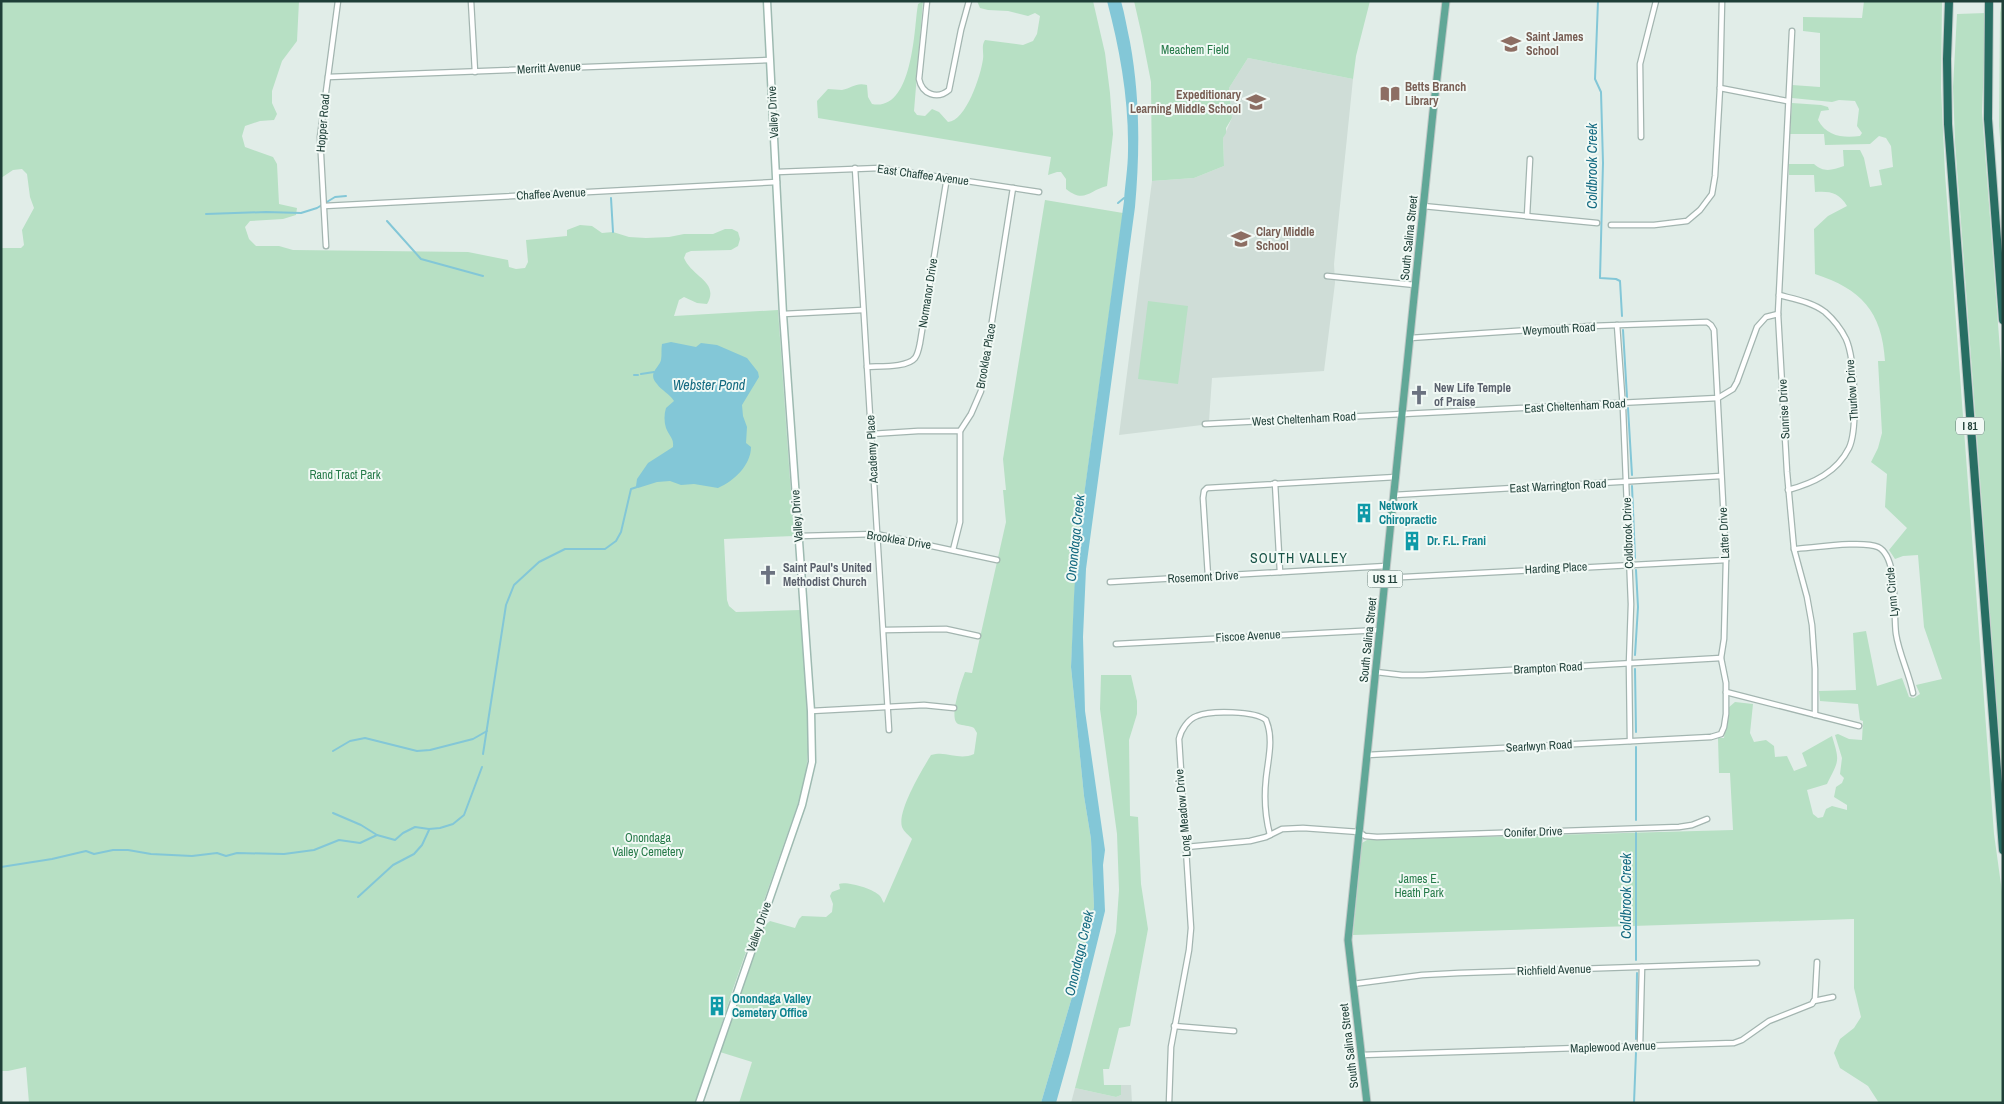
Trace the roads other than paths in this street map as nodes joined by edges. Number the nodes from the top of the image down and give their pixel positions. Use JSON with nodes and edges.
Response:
{"nodes":[{"id":1,"x":338,"y":1,"type":"edge"},
{"id":2,"x":471,"y":1,"type":"edge"},
{"id":3,"x":766,"y":1,"type":"edge"},
{"id":4,"x":927,"y":1,"type":"edge"},
{"id":5,"x":969,"y":1,"type":"edge"},
{"id":6,"x":1446,"y":1,"type":"edge"},
{"id":7,"x":1656,"y":1,"type":"edge"},
{"id":8,"x":1722,"y":1,"type":"edge"},
{"id":9,"x":1950,"y":1,"type":"edge"},
{"id":10,"x":1988,"y":1,"type":"edge"},
{"id":11,"x":1792,"y":31,"type":"dead end"},
{"id":12,"x":770,"y":60,"type":"junction"},
{"id":13,"x":475,"y":72,"type":"junction"},
{"id":14,"x":328,"y":77,"type":"junction"},
{"id":15,"x":1720,"y":88,"type":"junction"},
{"id":16,"x":1787,"y":101,"type":"junction"},
{"id":17,"x":1641,"y":137,"type":"dead end"},
{"id":18,"x":1530,"y":159,"type":"dead end"},
{"id":19,"x":855,"y":168,"type":"junction"},
{"id":20,"x":777,"y":172,"type":"junction"},
{"id":21,"x":947,"y":177,"type":"junction"},
{"id":22,"x":777,"y":182,"type":"junction"},
{"id":23,"x":1013,"y":188,"type":"junction"},
{"id":24,"x":1039,"y":192,"type":"dead end"},
{"id":25,"x":324,"y":206,"type":"junction"},
{"id":26,"x":1423,"y":206,"type":"junction"},
{"id":27,"x":1527,"y":216,"type":"junction"},
{"id":28,"x":1597,"y":223,"type":"dead end"},
{"id":29,"x":1611,"y":226,"type":"dead end"},
{"id":30,"x":326,"y":246,"type":"dead end"},
{"id":31,"x":1327,"y":276,"type":"dead end"},
{"id":32,"x":1415,"y":285,"type":"junction"},
{"id":33,"x":1779,"y":295,"type":"junction"},
{"id":34,"x":863,"y":310,"type":"junction"},
{"id":35,"x":783,"y":314,"type":"junction"},
{"id":36,"x":1778,"y":314,"type":"junction"},
{"id":37,"x":2003,"y":320,"type":"edge"},
{"id":38,"x":1707,"y":322,"type":"joint"},
{"id":39,"x":1617,"y":325,"type":"junction"},
{"id":40,"x":1410,"y":338,"type":"junction"},
{"id":41,"x":867,"y":367,"type":"junction"},
{"id":42,"x":1718,"y":398,"type":"junction"},
{"id":43,"x":1623,"y":404,"type":"junction"},
{"id":44,"x":1402,"y":416,"type":"junction"},
{"id":45,"x":1205,"y":424,"type":"dead end"},
{"id":46,"x":960,"y":431,"type":"junction"},
{"id":47,"x":871,"y":434,"type":"junction"},
{"id":48,"x":1721,"y":476,"type":"junction"},
{"id":49,"x":1396,"y":477,"type":"junction"},
{"id":50,"x":1626,"y":482,"type":"junction"},
{"id":51,"x":1275,"y":483,"type":"junction"},
{"id":52,"x":1788,"y":490,"type":"junction"},
{"id":53,"x":1394,"y":495,"type":"junction"},
{"id":54,"x":876,"y":534,"type":"junction"},
{"id":55,"x":798,"y":536,"type":"junction"},
{"id":56,"x":1794,"y":549,"type":"junction"},
{"id":57,"x":953,"y":550,"type":"junction"},
{"id":58,"x":997,"y":560,"type":"dead end"},
{"id":59,"x":1726,"y":560,"type":"junction"},
{"id":60,"x":1630,"y":564,"type":"junction"},
{"id":61,"x":1386,"y":566,"type":"junction"},
{"id":62,"x":1280,"y":572,"type":"junction"},
{"id":63,"x":1208,"y":576,"type":"junction"},
{"id":64,"x":1385,"y":578,"type":"junction"},
{"id":65,"x":1110,"y":582,"type":"dead end"},
{"id":66,"x":884,"y":630,"type":"junction"},
{"id":67,"x":1380,"y":630,"type":"junction"},
{"id":68,"x":978,"y":636,"type":"dead end"},
{"id":69,"x":1116,"y":644,"type":"dead end"},
{"id":70,"x":1721,"y":658,"type":"junction"},
{"id":71,"x":1629,"y":664,"type":"junction"},
{"id":72,"x":1376,"y":672,"type":"junction"},
{"id":73,"x":1726,"y":692,"type":"junction"},
{"id":74,"x":1913,"y":693,"type":"dead end"},
{"id":75,"x":888,"y":706,"type":"junction"},
{"id":76,"x":954,"y":708,"type":"dead end"},
{"id":77,"x":812,"y":711,"type":"junction"},
{"id":78,"x":1815,"y":715,"type":"junction"},
{"id":79,"x":1860,"y":726,"type":"dead end"},
{"id":80,"x":889,"y":730,"type":"dead end"},
{"id":81,"x":1710,"y":738,"type":"joint"},
{"id":82,"x":1630,"y":741,"type":"junction"},
{"id":83,"x":1367,"y":755,"type":"junction"},
{"id":84,"x":1707,"y":819,"type":"dead end"},
{"id":85,"x":1359,"y":832,"type":"junction"},
{"id":86,"x":1270,"y":834,"type":"junction"},
{"id":87,"x":1186,"y":847,"type":"junction"},
{"id":88,"x":2003,"y":850,"type":"edge"},
{"id":89,"x":1817,"y":962,"type":"dead end"},
{"id":90,"x":1757,"y":963,"type":"dead end"},
{"id":91,"x":1642,"y":967,"type":"junction"},
{"id":92,"x":1353,"y":984,"type":"junction"},
{"id":93,"x":1833,"y":997,"type":"dead end"},
{"id":94,"x":1814,"y":1001,"type":"junction"},
{"id":95,"x":1174,"y":1026,"type":"junction"},
{"id":96,"x":1234,"y":1031,"type":"dead end"},
{"id":97,"x":1640,"y":1046,"type":"junction"},
{"id":98,"x":1361,"y":1055,"type":"junction"},
{"id":99,"x":699,"y":1103,"type":"edge"},
{"id":100,"x":1169,"y":1103,"type":"edge"},
{"id":101,"x":1367,"y":1103,"type":"edge"}],
"edges":[{"from":1,"to":14,"type":"street","name":"Hopper Road"},
{"from":2,"to":13,"type":"street"},
{"from":3,"to":12,"type":"main road","name":"Valley Drive"},
{"from":4,"to":5,"type":"street"},
{"from":6,"to":26,"type":"main road","name":"South Salina Street","number":"US 11"},
{"from":7,"to":17,"type":"street"},
{"from":8,"to":15,"type":"street"},
{"from":9,"to":88,"type":"highway","number":"I 81"},
{"from":10,"to":37,"type":"highway"},
{"from":11,"to":16,"type":"street","name":"Sunrise Drive"},
{"from":12,"to":13,"type":"street","name":"Merritt Avenue"},
{"from":12,"to":20,"type":"main road","name":"Valley Drive"},
{"from":13,"to":14,"type":"street","name":"Merritt Avenue"},
{"from":14,"to":25,"type":"street","name":"Hopper Road"},
{"from":15,"to":16,"type":"street"},
{"from":15,"to":29,"type":"street"},
{"from":16,"to":33,"type":"street","name":"Sunrise Drive"},
{"from":18,"to":27,"type":"street"},
{"from":19,"to":20,"type":"street","name":"East Chaffee Avenue"},
{"from":19,"to":21,"type":"street","name":"East Chaffee Avenue"},
{"from":19,"to":34,"type":"street","name":"Academy Place"},
{"from":20,"to":22,"type":"main road","name":"Valley Drive"},
{"from":21,"to":23,"type":"street","name":"East Chaffee Avenue"},
{"from":21,"to":41,"type":"street","name":"Normanor Drive"},
{"from":22,"to":25,"type":"street","name":"Chaffee Avenue"},
{"from":22,"to":35,"type":"main road","name":"Valley Drive"},
{"from":23,"to":24,"type":"street","name":"East Chaffee Avenue"},
{"from":23,"to":46,"type":"street","name":"Brooklea Place"},
{"from":25,"to":30,"type":"street","name":"Hopper Road"},
{"from":26,"to":27,"type":"street"},
{"from":26,"to":32,"type":"main road","name":"South Salina Street","number":"US 11"},
{"from":27,"to":28,"type":"street"},
{"from":31,"to":32,"type":"street"},
{"from":32,"to":40,"type":"main road","name":"South Salina Street","number":"US 11"},
{"from":33,"to":36,"type":"street","name":"Sunrise Drive"},
{"from":33,"to":52,"type":"street","name":"Thurlow Drive"},
{"from":34,"to":35,"type":"street"},
{"from":34,"to":41,"type":"street","name":"Academy Place"},
{"from":35,"to":55,"type":"main road","name":"Valley Drive"},
{"from":36,"to":42,"type":"street"},
{"from":36,"to":52,"type":"street","name":"Sunrise Drive"},
{"from":38,"to":39,"type":"street","name":"Weymouth Road"},
{"from":38,"to":42,"type":"street","name":"Latter Drive"},
{"from":39,"to":40,"type":"street","name":"Weymouth Road"},
{"from":39,"to":43,"type":"street","name":"Coldbrook Drive"},
{"from":40,"to":44,"type":"main road","name":"South Salina Street","number":"US 11"},
{"from":41,"to":47,"type":"street","name":"Academy Place"},
{"from":42,"to":43,"type":"street","name":"East Cheltenham Road"},
{"from":42,"to":48,"type":"street","name":"Latter Drive"},
{"from":43,"to":44,"type":"street","name":"East Cheltenham Road"},
{"from":43,"to":50,"type":"street","name":"Coldbrook Drive"},
{"from":44,"to":45,"type":"street","name":"West Cheltenham Road"},
{"from":44,"to":49,"type":"main road","name":"South Salina Street","number":"US 11"},
{"from":46,"to":47,"type":"street"},
{"from":46,"to":57,"type":"street"},
{"from":47,"to":54,"type":"street","name":"Academy Place"},
{"from":48,"to":50,"type":"street","name":"East Warrington Road"},
{"from":48,"to":59,"type":"street","name":"Latter Drive"},
{"from":49,"to":51,"type":"street"},
{"from":49,"to":53,"type":"main road","name":"South Salina Street","number":"US 11"},
{"from":50,"to":53,"type":"street","name":"East Warrington Road"},
{"from":50,"to":60,"type":"street","name":"Coldbrook Drive"},
{"from":51,"to":62,"type":"street"},
{"from":51,"to":63,"type":"street"},
{"from":52,"to":56,"type":"street","name":"Sunrise Drive"},
{"from":53,"to":61,"type":"main road","name":"South Salina Street","number":"US 11"},
{"from":54,"to":55,"type":"street","name":"Brooklea Drive"},
{"from":54,"to":57,"type":"street","name":"Brooklea Drive"},
{"from":54,"to":66,"type":"street","name":"Academy Place"},
{"from":55,"to":77,"type":"main road","name":"Valley Drive"},
{"from":56,"to":74,"type":"street","name":"Lynn Circle"},
{"from":56,"to":78,"type":"street","name":"Sunrise Drive"},
{"from":57,"to":58,"type":"street","name":"Brooklea Drive"},
{"from":59,"to":60,"type":"street","name":"Harding Place"},
{"from":59,"to":70,"type":"street","name":"Latter Drive"},
{"from":60,"to":64,"type":"street","name":"Harding Place"},
{"from":60,"to":71,"type":"street","name":"Coldbrook Drive"},
{"from":61,"to":62,"type":"street","name":"Rosemont Drive"},
{"from":61,"to":64,"type":"main road","name":"South Salina Street","number":"US 11"},
{"from":62,"to":63,"type":"street","name":"Rosemont Drive"},
{"from":63,"to":65,"type":"street","name":"Rosemont Drive"},
{"from":64,"to":67,"type":"main road","name":"South Salina Street","number":"US 11"},
{"from":66,"to":68,"type":"street"},
{"from":66,"to":75,"type":"street","name":"Academy Place"},
{"from":67,"to":69,"type":"street","name":"Fiscoe Avenue"},
{"from":67,"to":72,"type":"main road","name":"South Salina Street","number":"US 11"},
{"from":70,"to":71,"type":"street","name":"Brampton Road"},
{"from":70,"to":73,"type":"street","name":"Latter Drive"},
{"from":71,"to":72,"type":"street","name":"Brampton Road"},
{"from":71,"to":82,"type":"street","name":"Coldbrook Drive"},
{"from":72,"to":83,"type":"main road","name":"South Salina Street","number":"US 11"},
{"from":73,"to":78,"type":"street"},
{"from":73,"to":81,"type":"street","name":"Latter Drive"},
{"from":75,"to":76,"type":"street"},
{"from":75,"to":77,"type":"street"},
{"from":75,"to":80,"type":"street","name":"Academy Place"},
{"from":77,"to":99,"type":"main road","name":"Valley Drive"},
{"from":78,"to":79,"type":"street"},
{"from":81,"to":82,"type":"street","name":"Searlwyn Road"},
{"from":82,"to":83,"type":"street","name":"Searlwyn Road"},
{"from":83,"to":85,"type":"main road","name":"South Salina Street","number":"US 11"},
{"from":84,"to":85,"type":"street","name":"Conifer Drive"},
{"from":85,"to":86,"type":"street","name":"Conifer Drive"},
{"from":85,"to":92,"type":"main road","name":"South Salina Street","number":"US 11"},
{"from":86,"to":87,"type":"street","name":"Conifer Drive"},
{"from":86,"to":87,"type":"street","name":"Long Meadow Drive"},
{"from":87,"to":95,"type":"street","name":"Long Meadow Drive"},
{"from":89,"to":94,"type":"street"},
{"from":90,"to":91,"type":"street","name":"Richfield Avenue"},
{"from":91,"to":92,"type":"street","name":"Richfield Avenue"},
{"from":91,"to":97,"type":"street"},
{"from":92,"to":98,"type":"main road","name":"South Salina Street","number":"US 11"},
{"from":93,"to":94,"type":"street","name":"Maplewood Avenue"},
{"from":94,"to":97,"type":"street","name":"Maplewood Avenue"},
{"from":95,"to":96,"type":"street"},
{"from":95,"to":100,"type":"street","name":"Long Meadow Drive"},
{"from":97,"to":98,"type":"street","name":"Maplewood Avenue"},
{"from":98,"to":101,"type":"main road","name":"South Salina Street","number":"US 11"}]}
